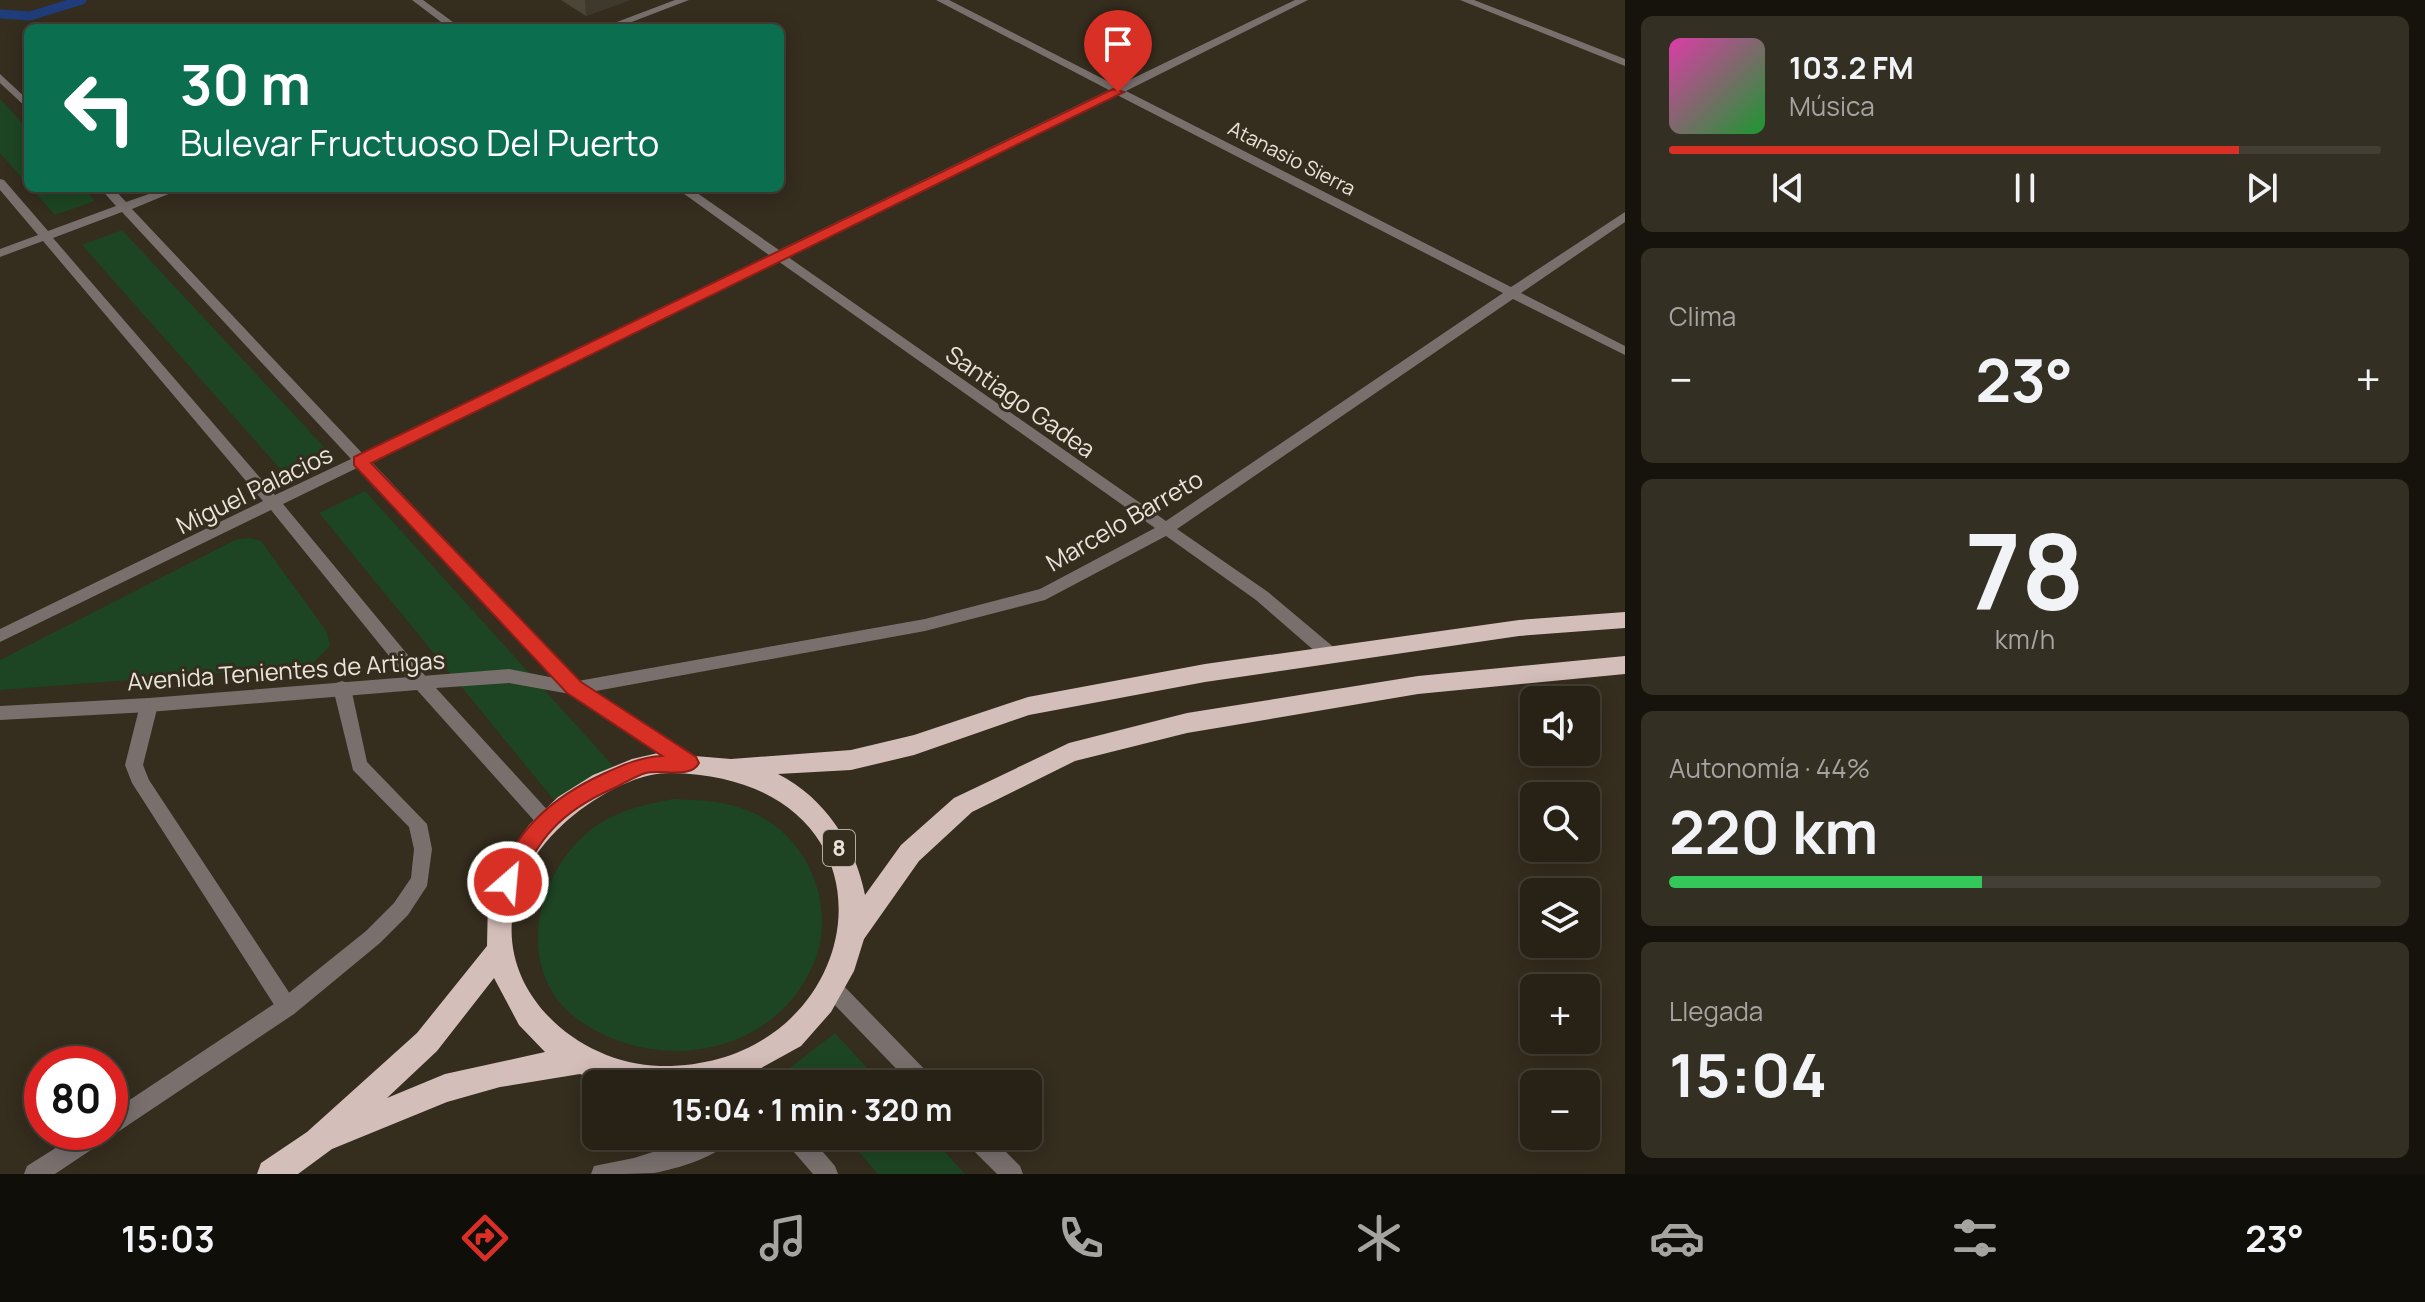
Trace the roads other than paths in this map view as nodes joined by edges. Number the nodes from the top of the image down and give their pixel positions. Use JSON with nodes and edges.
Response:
{"nodes":[{"id":1,"x":417,"y":0,"type":"edge"},
{"id":2,"x":684,"y":0,"type":"edge"},
{"id":3,"x":941,"y":0,"type":"edge"},
{"id":4,"x":1303,"y":0,"type":"edge"},
{"id":5,"x":1465,"y":0,"type":"edge"},
{"id":6,"x":450,"y":24,"type":"edge"},
{"id":7,"x":617,"y":24,"type":"edge"},
{"id":8,"x":1625,"y":63,"type":"edge"},
{"id":9,"x":0,"y":77,"type":"edge"},
{"id":10,"x":1118,"y":92,"type":"junction"},
{"id":11,"x":24,"y":102,"type":"edge"},
{"id":12,"x":0,"y":183,"type":"edge"},
{"id":13,"x":110,"y":192,"type":"edge"},
{"id":14,"x":167,"y":192,"type":"edge"},
{"id":15,"x":688,"y":192,"type":"edge"},
{"id":16,"x":125,"y":208,"type":"junction"},
{"id":17,"x":1625,"y":216,"type":"edge"},
{"id":18,"x":46,"y":236,"type":"junction"},
{"id":19,"x":0,"y":253,"type":"edge"},
{"id":20,"x":779,"y":257,"type":"junction"},
{"id":21,"x":1513,"y":294,"type":"junction"},
{"id":22,"x":1625,"y":351,"type":"edge"},
{"id":23,"x":360,"y":461,"type":"junction"},
{"id":24,"x":275,"y":505,"type":"junction"},
{"id":25,"x":1164,"y":530,"type":"junction"},
{"id":26,"x":1625,"y":620,"type":"edge"},
{"id":27,"x":0,"y":636,"type":"edge"},
{"id":28,"x":1331,"y":655,"type":"junction"},
{"id":29,"x":1625,"y":665,"type":"edge"},
{"id":30,"x":421,"y":683,"type":"junction"},
{"id":31,"x":342,"y":688,"type":"junction"},
{"id":32,"x":574,"y":688,"type":"junction"},
{"id":33,"x":149,"y":705,"type":"junction"},
{"id":34,"x":0,"y":713,"type":"edge"},
{"id":35,"x":689,"y":763,"type":"junction"},
{"id":36,"x":730,"y":768,"type":"junction"},
{"id":37,"x":545,"y":820,"type":"junction"},
{"id":38,"x":853,"y":932,"type":"junction"},
{"id":39,"x":498,"y":952,"type":"junction"},
{"id":40,"x":833,"y":989,"type":"junction"},
{"id":41,"x":287,"y":1007,"type":"junction"},
{"id":42,"x":581,"y":1060,"type":"junction"},
{"id":43,"x":610,"y":1070,"type":"edge"},
{"id":44,"x":750,"y":1070,"type":"edge"},
{"id":45,"x":911,"y":1070,"type":"edge"},
{"id":46,"x":128,"y":1114,"type":"edge"},
{"id":47,"x":318,"y":1142,"type":"junction"},
{"id":48,"x":72,"y":1150,"type":"edge"},
{"id":49,"x":693,"y":1150,"type":"edge"},
{"id":50,"x":807,"y":1150,"type":"edge"},
{"id":51,"x":989,"y":1150,"type":"edge"},
{"id":52,"x":35,"y":1174,"type":"edge"},
{"id":53,"x":272,"y":1174,"type":"edge"},
{"id":54,"x":602,"y":1174,"type":"edge"},
{"id":55,"x":827,"y":1174,"type":"edge"},
{"id":56,"x":1012,"y":1174,"type":"edge"}],
"edges":[{"from":1,"to":6,"type":"street"},
{"from":2,"to":7,"type":"street"},
{"from":3,"to":10,"type":"street","name":"Atanasio Sierra"},
{"from":4,"to":10,"type":"street","name":"Miguel Palacios"},
{"from":5,"to":8,"type":"street"},
{"from":9,"to":11,"type":"street"},
{"from":10,"to":20,"type":"street","name":"Miguel Palacios"},
{"from":10,"to":21,"type":"street","name":"Atanasio Sierra"},
{"from":12,"to":18,"type":"street"},
{"from":13,"to":16,"type":"street"},
{"from":14,"to":16,"type":"street"},
{"from":15,"to":20,"type":"street","name":"Santiago Gadea"},
{"from":16,"to":18,"type":"street"},
{"from":16,"to":23,"type":"street"},
{"from":17,"to":21,"type":"street","name":"Marcelo Barreto"},
{"from":18,"to":19,"type":"street"},
{"from":18,"to":24,"type":"street"},
{"from":20,"to":23,"type":"street","name":"Miguel Palacios"},
{"from":20,"to":25,"type":"street","name":"Santiago Gadea"},
{"from":21,"to":22,"type":"street","name":"Atanasio Sierra"},
{"from":21,"to":25,"type":"street","name":"Marcelo Barreto"},
{"from":23,"to":24,"type":"street","name":"Miguel Palacios"},
{"from":23,"to":32,"type":"street"},
{"from":24,"to":27,"type":"street","name":"Miguel Palacios"},
{"from":24,"to":30,"type":"street"},
{"from":25,"to":28,"type":"street","name":"Santiago Gadea"},
{"from":25,"to":32,"type":"street","name":"Marcelo Barreto"},
{"from":26,"to":28,"type":"highway","number":"8"},
{"from":28,"to":36,"type":"highway","number":"8"},
{"from":29,"to":38,"type":"highway","number":"8"},
{"from":30,"to":31,"type":"street","name":"Avenida Tenientes de Artigas"},
{"from":30,"to":32,"type":"street","name":"Avenida Tenientes de Artigas"},
{"from":30,"to":37,"type":"street"},
{"from":31,"to":33,"type":"street","name":"Avenida Tenientes de Artigas"},
{"from":31,"to":41,"type":"street"},
{"from":32,"to":35,"type":"street"},
{"from":33,"to":34,"type":"street","name":"Avenida Tenientes de Artigas"},
{"from":33,"to":41,"type":"street"},
{"from":35,"to":36,"type":"highway","number":"8"},
{"from":35,"to":37,"type":"highway","number":"8"},
{"from":36,"to":38,"type":"highway","number":"8"},
{"from":37,"to":39,"type":"highway","number":"8"},
{"from":38,"to":40,"type":"highway","number":"8"},
{"from":39,"to":42,"type":"highway","number":"8"},
{"from":39,"to":47,"type":"highway","number":"8"},
{"from":40,"to":44,"type":"highway","number":"8"},
{"from":40,"to":45,"type":"street"},
{"from":41,"to":46,"type":"street"},
{"from":42,"to":43,"type":"highway","number":"8"},
{"from":42,"to":47,"type":"highway","number":"8"},
{"from":47,"to":53,"type":"highway","number":"8"},
{"from":48,"to":52,"type":"street"},
{"from":49,"to":54,"type":"street"},
{"from":50,"to":55,"type":"street"},
{"from":51,"to":56,"type":"street"}]}
